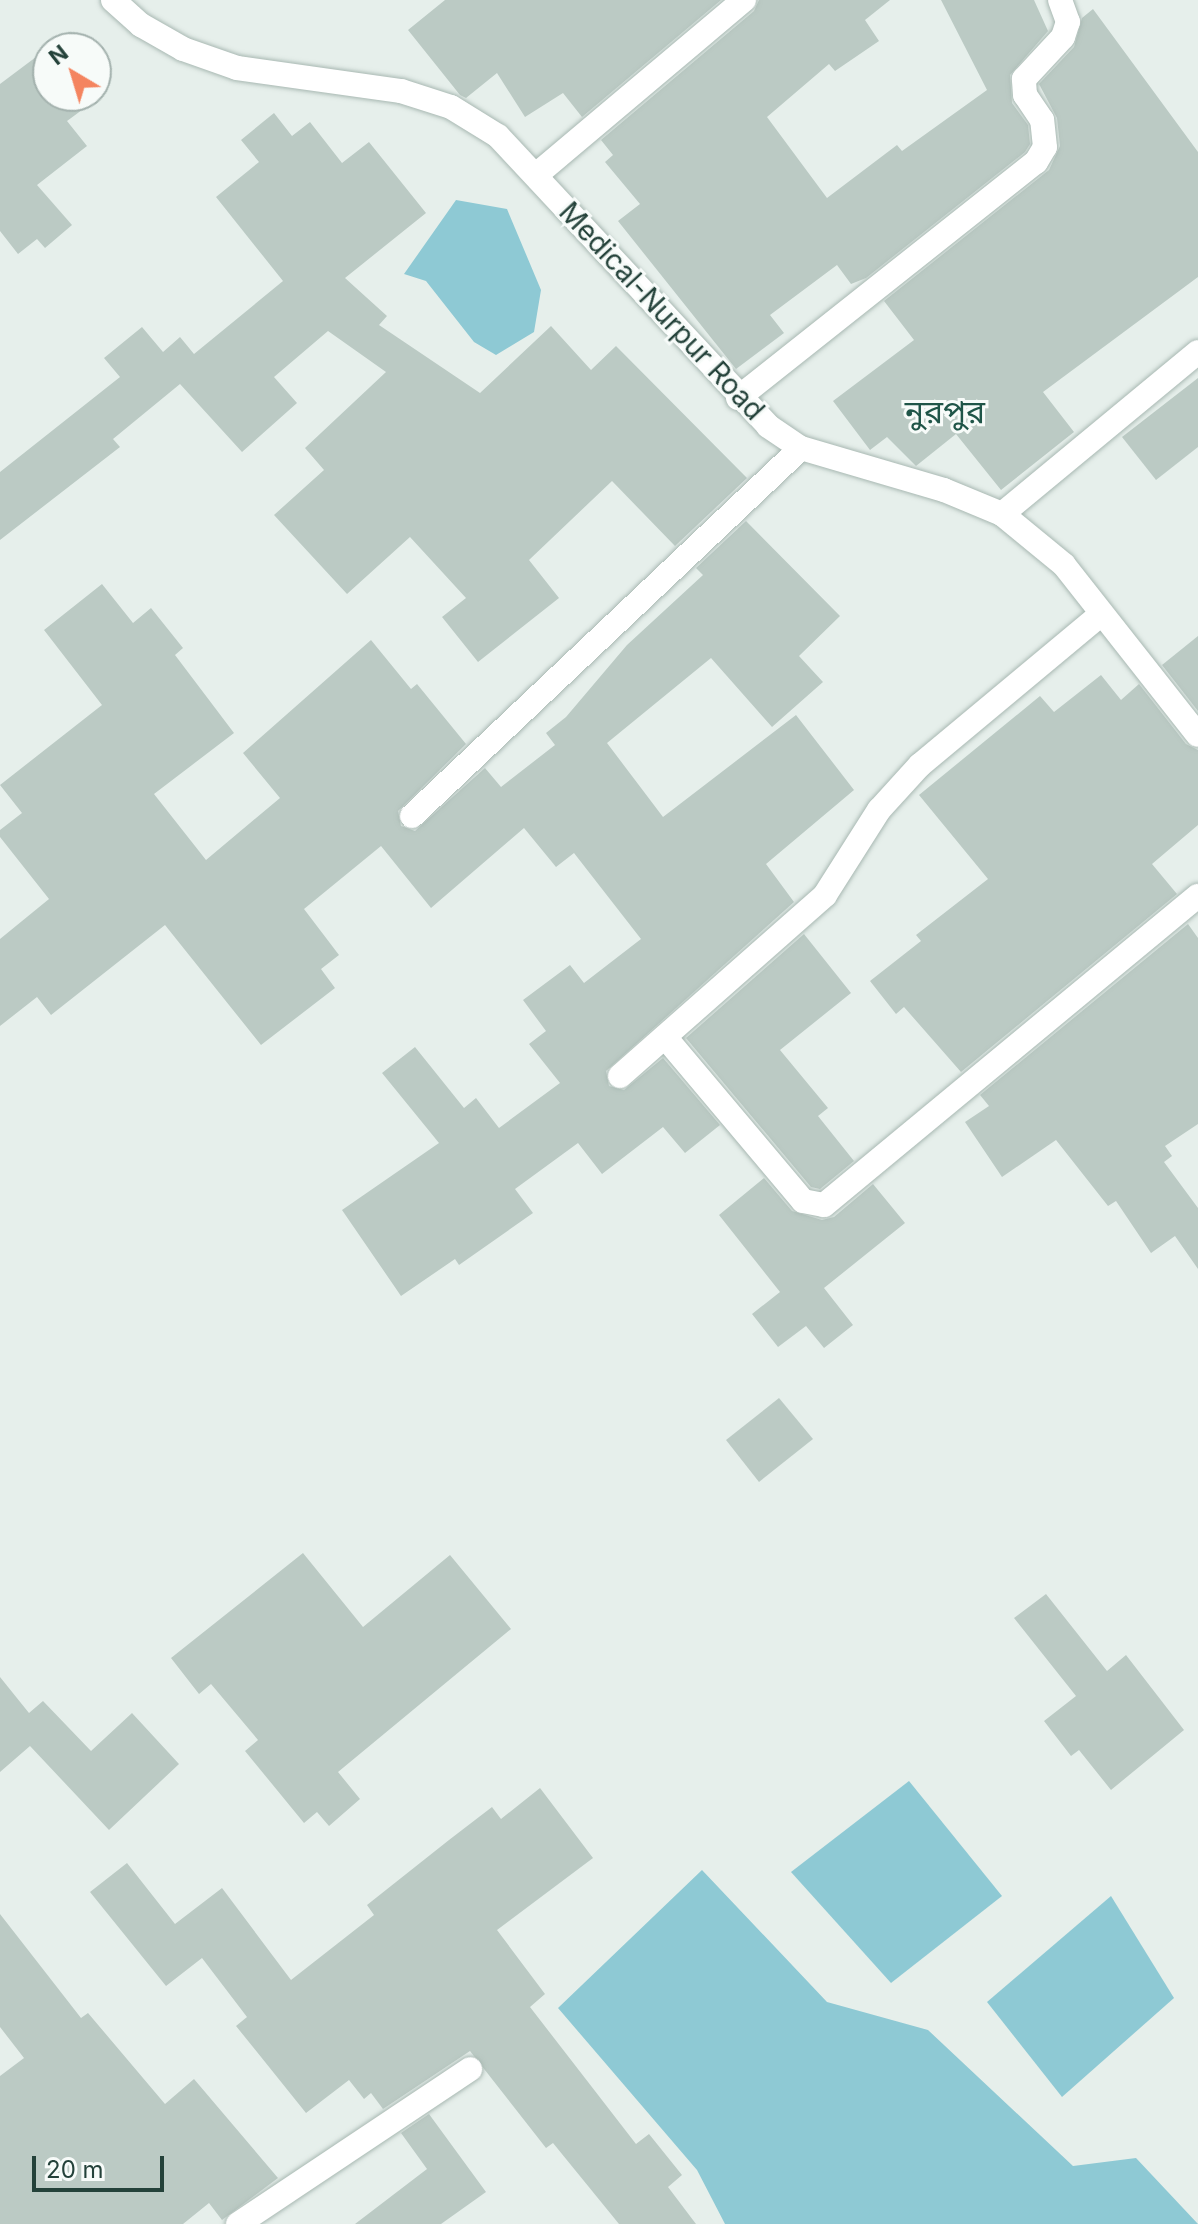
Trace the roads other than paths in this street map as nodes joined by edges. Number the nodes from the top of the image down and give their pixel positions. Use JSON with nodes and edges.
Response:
{"nodes":[{"id":1,"x":113,"y":0,"type":"edge"},
{"id":2,"x":744,"y":0,"type":"edge"},
{"id":3,"x":1060,"y":0,"type":"edge"},
{"id":4,"x":536,"y":175,"type":"junction"},
{"id":5,"x":1198,"y":352,"type":"edge"},
{"id":6,"x":738,"y":398,"type":"junction"},
{"id":7,"x":801,"y":448,"type":"junction"},
{"id":8,"x":1002,"y":514,"type":"junction"},
{"id":9,"x":1099,"y":616,"type":"junction"},
{"id":10,"x":1198,"y":735,"type":"edge"},
{"id":11,"x":412,"y":816,"type":"dead end"},
{"id":12,"x":1198,"y":896,"type":"edge"},
{"id":13,"x":665,"y":1037,"type":"junction"},
{"id":14,"x":620,"y":1076,"type":"dead end"},
{"id":15,"x":470,"y":2069,"type":"dead end"},
{"id":16,"x":238,"y":2224,"type":"edge"}],
"edges":[{"from":1,"to":4,"type":"street","name":"Medical-Nurpur Road"},
{"from":2,"to":4,"type":"street"},
{"from":3,"to":6,"type":"street"},
{"from":4,"to":6,"type":"street","name":"Medical-Nurpur Road"},
{"from":5,"to":8,"type":"street"},
{"from":6,"to":7,"type":"street","name":"Medical-Nurpur Road"},
{"from":7,"to":8,"type":"street","name":"Medical-Nurpur Road"},
{"from":7,"to":11,"type":"street"},
{"from":8,"to":9,"type":"street","name":"Medical-Nurpur Road"},
{"from":9,"to":10,"type":"street","name":"Medical-Nurpur Road"},
{"from":9,"to":13,"type":"street"},
{"from":12,"to":13,"type":"street"},
{"from":13,"to":14,"type":"street"},
{"from":15,"to":16,"type":"street"}]}
